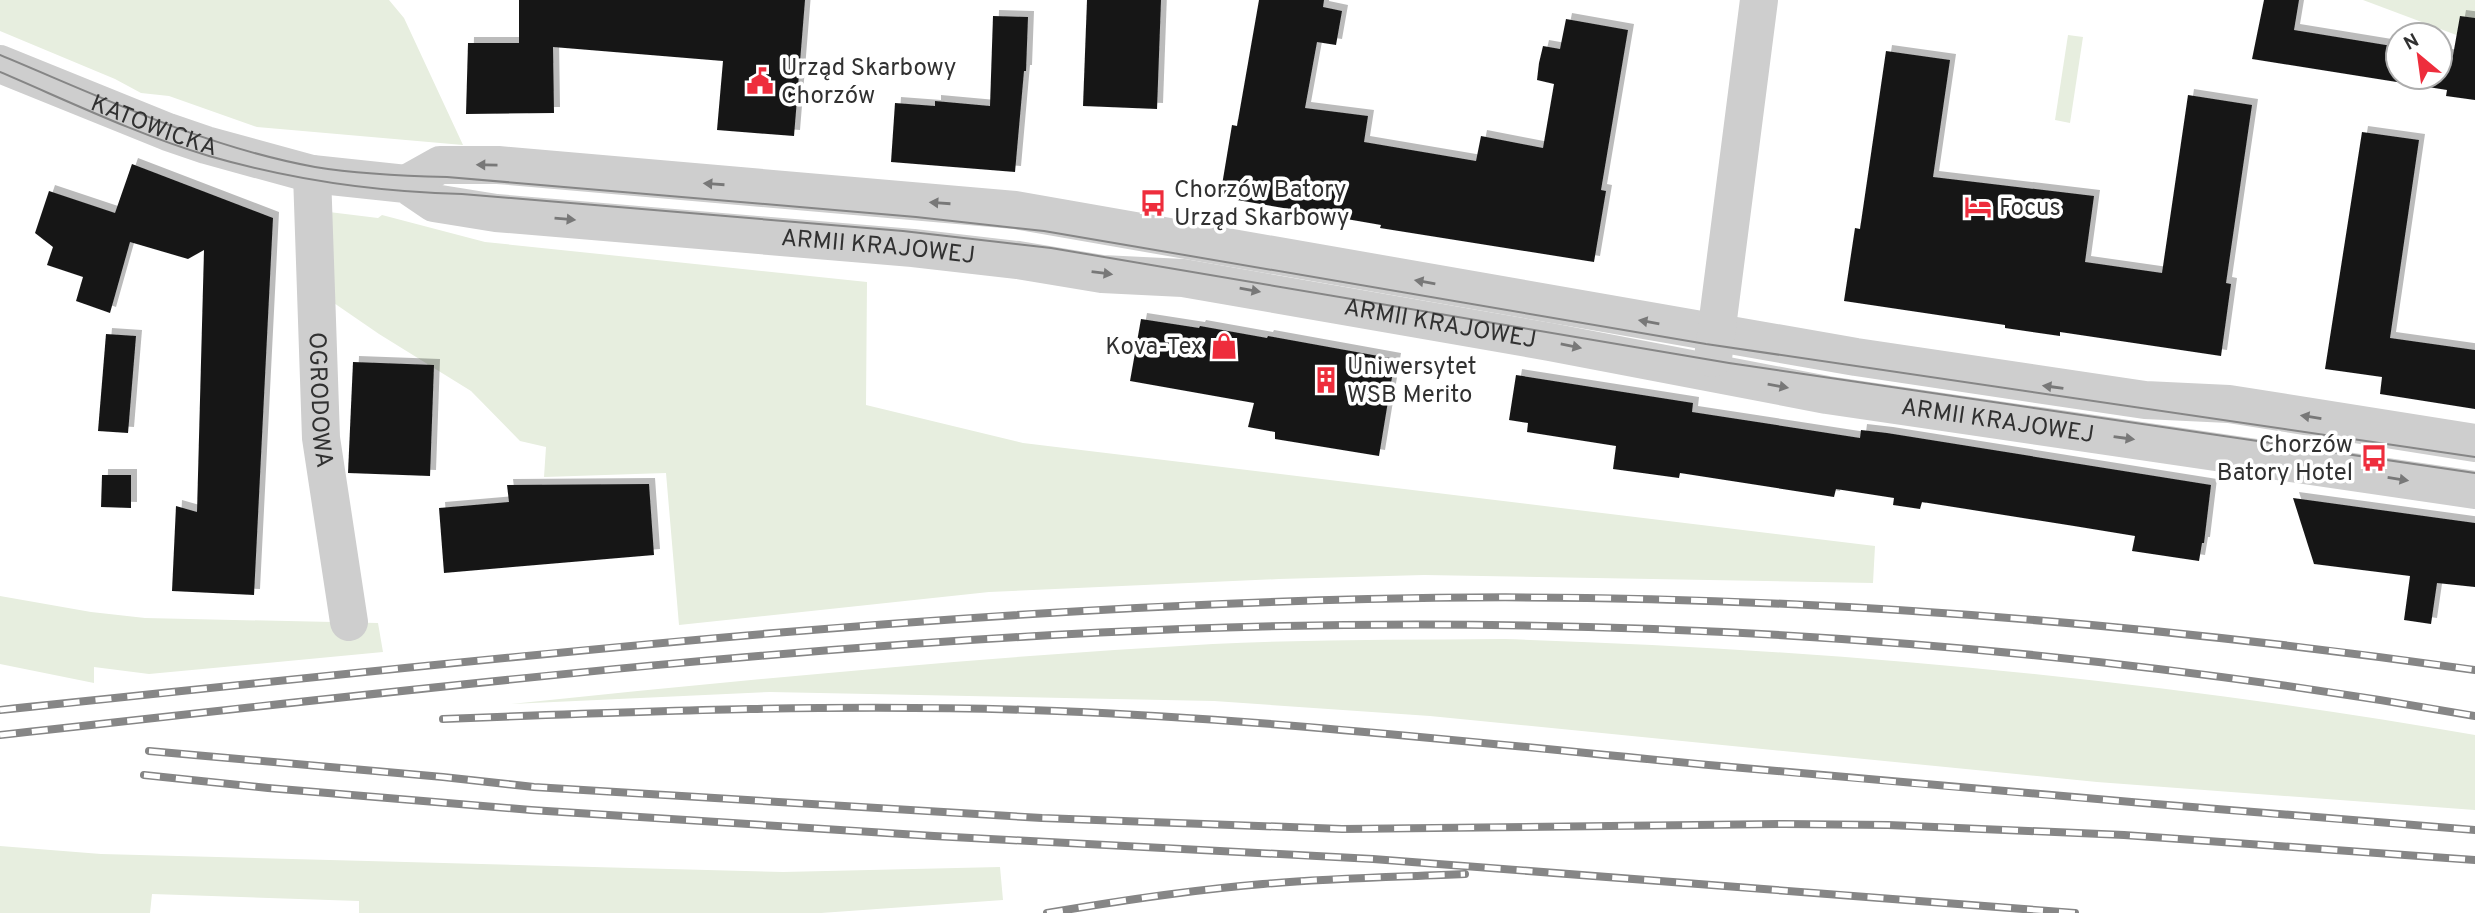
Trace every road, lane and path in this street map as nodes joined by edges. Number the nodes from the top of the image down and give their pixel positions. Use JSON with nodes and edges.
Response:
{"nodes":[{"id":1,"x":1759,"y":0,"type":"edge"},
{"id":2,"x":0,"y":64,"type":"edge"},
{"id":3,"x":448,"y":165,"type":"junction"},
{"id":4,"x":312,"y":174,"type":"junction"},
{"id":5,"x":406,"y":184,"type":"junction"},
{"id":6,"x":848,"y":195,"type":"junction"},
{"id":7,"x":446,"y":205,"type":"junction"},
{"id":8,"x":993,"y":207,"type":"junction"},
{"id":9,"x":1049,"y":216,"type":"junction"},
{"id":10,"x":845,"y":243,"type":"junction"},
{"id":11,"x":990,"y":257,"type":"junction"},
{"id":12,"x":1052,"y":265,"type":"junction"},
{"id":13,"x":1717,"y":334,"type":"junction"},
{"id":14,"x":1711,"y":374,"type":"junction"},
{"id":15,"x":2251,"y":407,"type":"junction"},
{"id":16,"x":2474,"y":443,"type":"edge"},
{"id":17,"x":2245,"y":455,"type":"junction"},
{"id":18,"x":2472,"y":489,"type":"edge"},
{"id":19,"x":349,"y":622,"type":"dead end"}],
"edges":[{"from":1,"to":13,"type":"street"},
{"from":2,"to":4,"type":"street","name":"KATOWICKA"},
{"from":3,"to":5,"type":"street","name":"ARMII KRAJOWEJ"},
{"from":6,"to":3,"type":"street","name":"ARMII KRAJOWEJ","one_way":true},
{"from":3,"to":7,"type":"street"},
{"from":4,"to":5,"type":"street","name":"ARMII KRAJOWEJ"},
{"from":4,"to":19,"type":"street","name":"OGRODOWA"},
{"from":5,"to":7,"type":"street","name":"ARMII KRAJOWEJ"},
{"from":8,"to":6,"type":"street","name":"ARMII KRAJOWEJ","one_way":true},
{"from":6,"to":10,"type":"street"},
{"from":7,"to":10,"type":"street","name":"ARMII KRAJOWEJ","one_way":true},
{"from":8,"to":9,"type":"street","name":"ARMII KRAJOWEJ"},
{"from":8,"to":11,"type":"street"},
{"from":9,"to":12,"type":"street"},
{"from":13,"to":9,"type":"street","name":"ARMII KRAJOWEJ","one_way":true},
{"from":10,"to":11,"type":"street","name":"ARMII KRAJOWEJ"},
{"from":11,"to":12,"type":"street","name":"ARMII KRAJOWEJ"},
{"from":12,"to":14,"type":"street","name":"ARMII KRAJOWEJ","one_way":true},
{"from":13,"to":14,"type":"street"},
{"from":15,"to":13,"type":"street","name":"ARMII KRAJOWEJ","one_way":true},
{"from":14,"to":17,"type":"street","name":"ARMII KRAJOWEJ","one_way":true},
{"from":16,"to":15,"type":"street","name":"ARMII KRAJOWEJ","one_way":true},
{"from":15,"to":17,"type":"street"},
{"from":16,"to":18,"type":"street"},
{"from":17,"to":18,"type":"street","name":"ARMII KRAJOWEJ","one_way":true}]}
